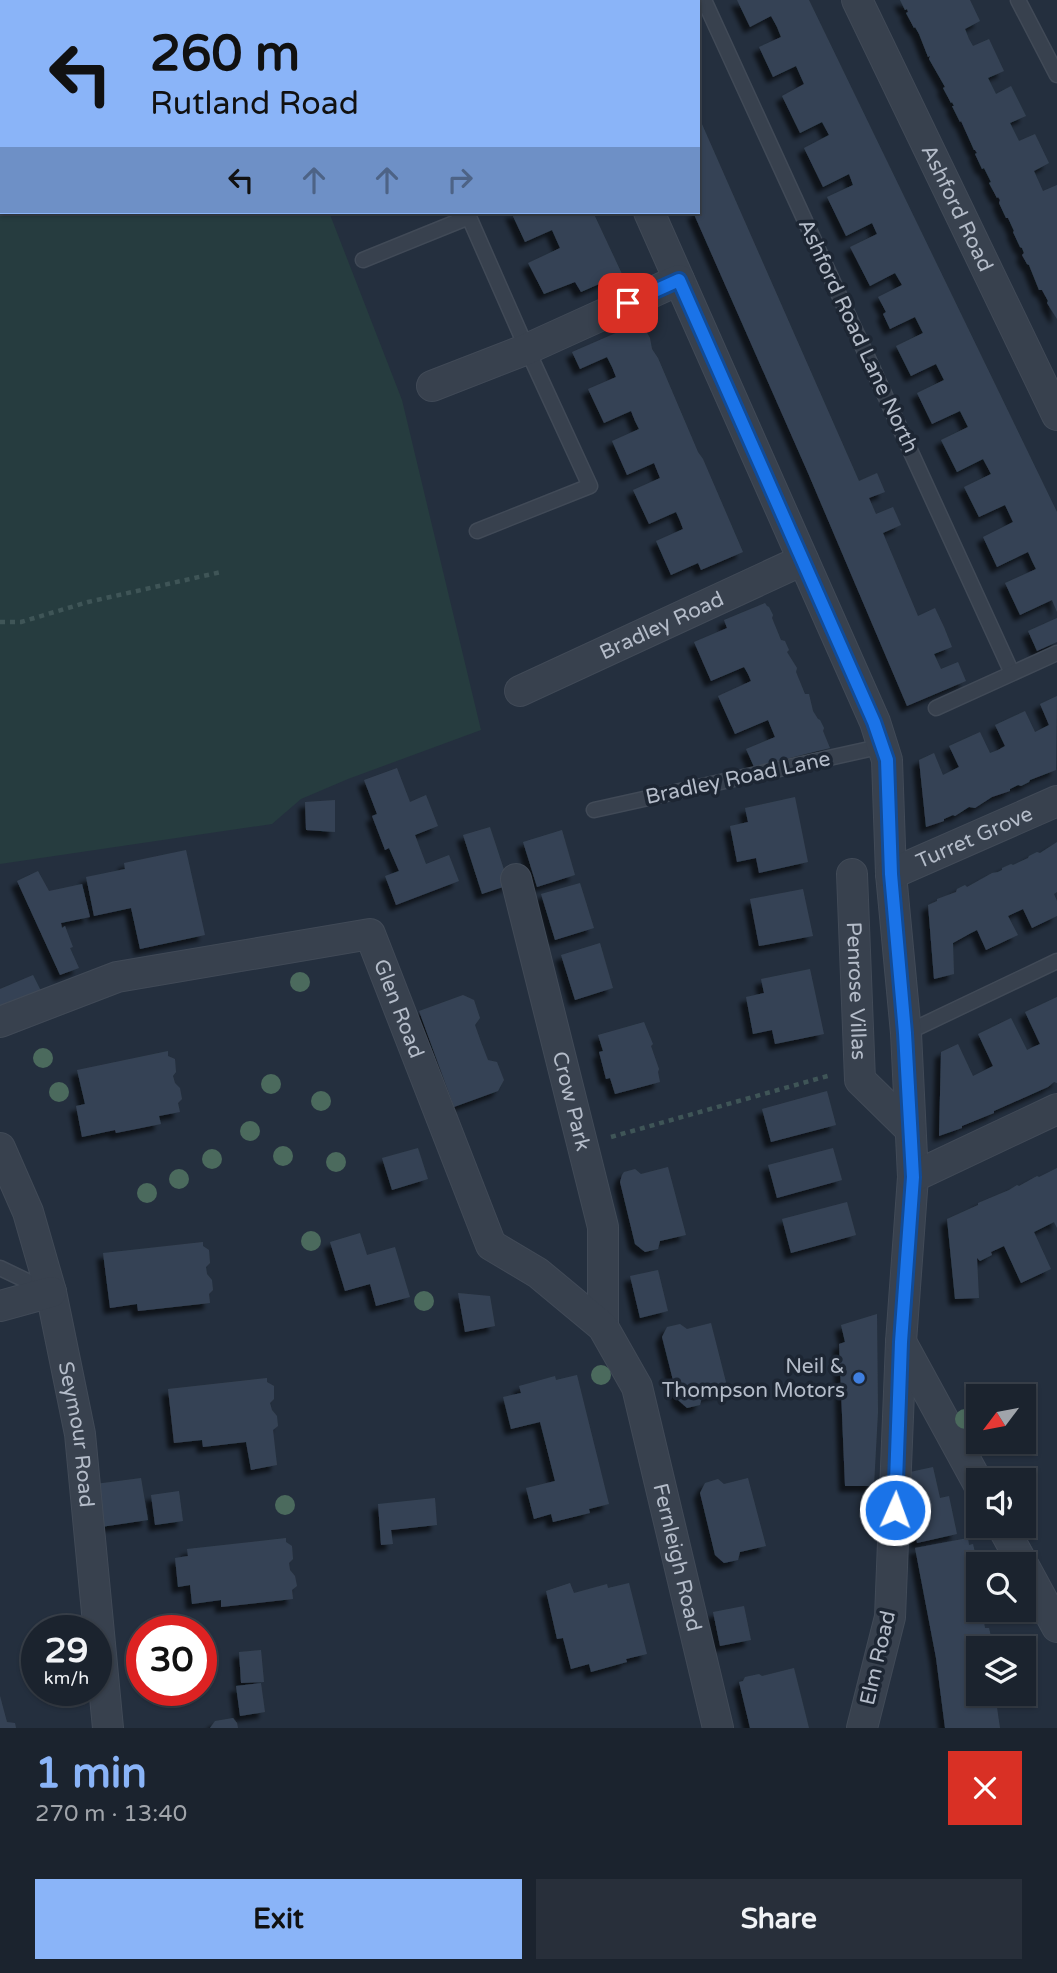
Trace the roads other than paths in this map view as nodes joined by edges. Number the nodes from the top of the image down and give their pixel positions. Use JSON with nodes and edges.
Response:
{"nodes":[{"id":1,"x":704,"y":0,"type":"edge"},
{"id":2,"x":857,"y":0,"type":"edge"},
{"id":3,"x":1018,"y":0,"type":"edge"},
{"id":4,"x":1057,"y":75,"type":"edge"},
{"id":5,"x":650,"y":214,"type":"edge"},
{"id":6,"x":363,"y":260,"type":"dead end"},
{"id":7,"x":679,"y":280,"type":"junction"},
{"id":8,"x":527,"y":349,"type":"junction"},
{"id":9,"x":432,"y":386,"type":"dead end"},
{"id":10,"x":1057,"y":415,"type":"edge"},
{"id":11,"x":477,"y":531,"type":"dead end"},
{"id":12,"x":803,"y":560,"type":"junction"},
{"id":13,"x":1057,"y":653,"type":"edge"},
{"id":14,"x":1012,"y":673,"type":"junction"},
{"id":15,"x":520,"y":691,"type":"dead end"},
{"id":16,"x":936,"y":708,"type":"dead end"},
{"id":17,"x":883,"y":746,"type":"junction"},
{"id":18,"x":1057,"y":801,"type":"edge"},
{"id":19,"x":594,"y":810,"type":"dead end"},
{"id":20,"x":852,"y":874,"type":"dead end"},
{"id":21,"x":891,"y":874,"type":"junction"},
{"id":22,"x":516,"y":879,"type":"dead end"},
{"id":23,"x":1057,"y":961,"type":"edge"},
{"id":24,"x":0,"y":1022,"type":"edge"},
{"id":25,"x":905,"y":1033,"type":"junction"},
{"id":26,"x":1057,"y":1109,"type":"edge"},
{"id":27,"x":910,"y":1129,"type":"junction"},
{"id":28,"x":0,"y":1148,"type":"edge"},
{"id":29,"x":913,"y":1177,"type":"junction"},
{"id":30,"x":0,"y":1268,"type":"edge"},
{"id":31,"x":51,"y":1292,"type":"junction"},
{"id":32,"x":0,"y":1306,"type":"edge"},
{"id":33,"x":603,"y":1327,"type":"junction"},
{"id":34,"x":901,"y":1342,"type":"junction"},
{"id":35,"x":637,"y":1387,"type":"joint"},
{"id":36,"x":970,"y":1468,"type":"edge"},
{"id":37,"x":1036,"y":1589,"type":"edge"},
{"id":38,"x":1057,"y":1627,"type":"edge"},
{"id":39,"x":108,"y":1728,"type":"edge"},
{"id":40,"x":718,"y":1728,"type":"edge"},
{"id":41,"x":862,"y":1728,"type":"edge"}],
"edges":[{"from":1,"to":14,"type":"lane","name":"Ashford Road Lane North"},
{"from":2,"to":10,"type":"street","name":"Ashford Road"},
{"from":3,"to":4,"type":"lane"},
{"from":5,"to":7,"type":"street","name":"Elm Road"},
{"from":6,"to":8,"type":"lane"},
{"from":7,"to":8,"type":"street"},
{"from":7,"to":12,"type":"street","name":"Elm Road"},
{"from":8,"to":9,"type":"street"},
{"from":8,"to":11,"type":"lane"},
{"from":12,"to":15,"type":"street","name":"Bradley Road"},
{"from":12,"to":17,"type":"street","name":"Elm Road"},
{"from":13,"to":14,"type":"lane"},
{"from":14,"to":16,"type":"lane"},
{"from":17,"to":19,"type":"lane","name":"Bradley Road Lane"},
{"from":17,"to":21,"type":"street","name":"Elm Road"},
{"from":18,"to":21,"type":"street","name":"Turret Grove"},
{"from":20,"to":27,"type":"street","name":"Penrose Villas"},
{"from":21,"to":25,"type":"street","name":"Elm Road"},
{"from":22,"to":33,"type":"street","name":"Crow Park"},
{"from":23,"to":25,"type":"lane"},
{"from":24,"to":33,"type":"street","name":"Glen Road"},
{"from":25,"to":27,"type":"street","name":"Elm Road"},
{"from":26,"to":29,"type":"street"},
{"from":27,"to":29,"type":"street","name":"Elm Road"},
{"from":28,"to":31,"type":"street","name":"Seymour Road"},
{"from":29,"to":34,"type":"street","name":"Elm Road"},
{"from":30,"to":31,"type":"lane"},
{"from":31,"to":32,"type":"street"},
{"from":31,"to":39,"type":"street","name":"Seymour Road"},
{"from":33,"to":35,"type":"street","name":"Glen Road"},
{"from":34,"to":36,"type":"street"},
{"from":34,"to":41,"type":"street","name":"Elm Road"},
{"from":35,"to":40,"type":"street","name":"Fernleigh Road"},
{"from":37,"to":38,"type":"street"}]}
